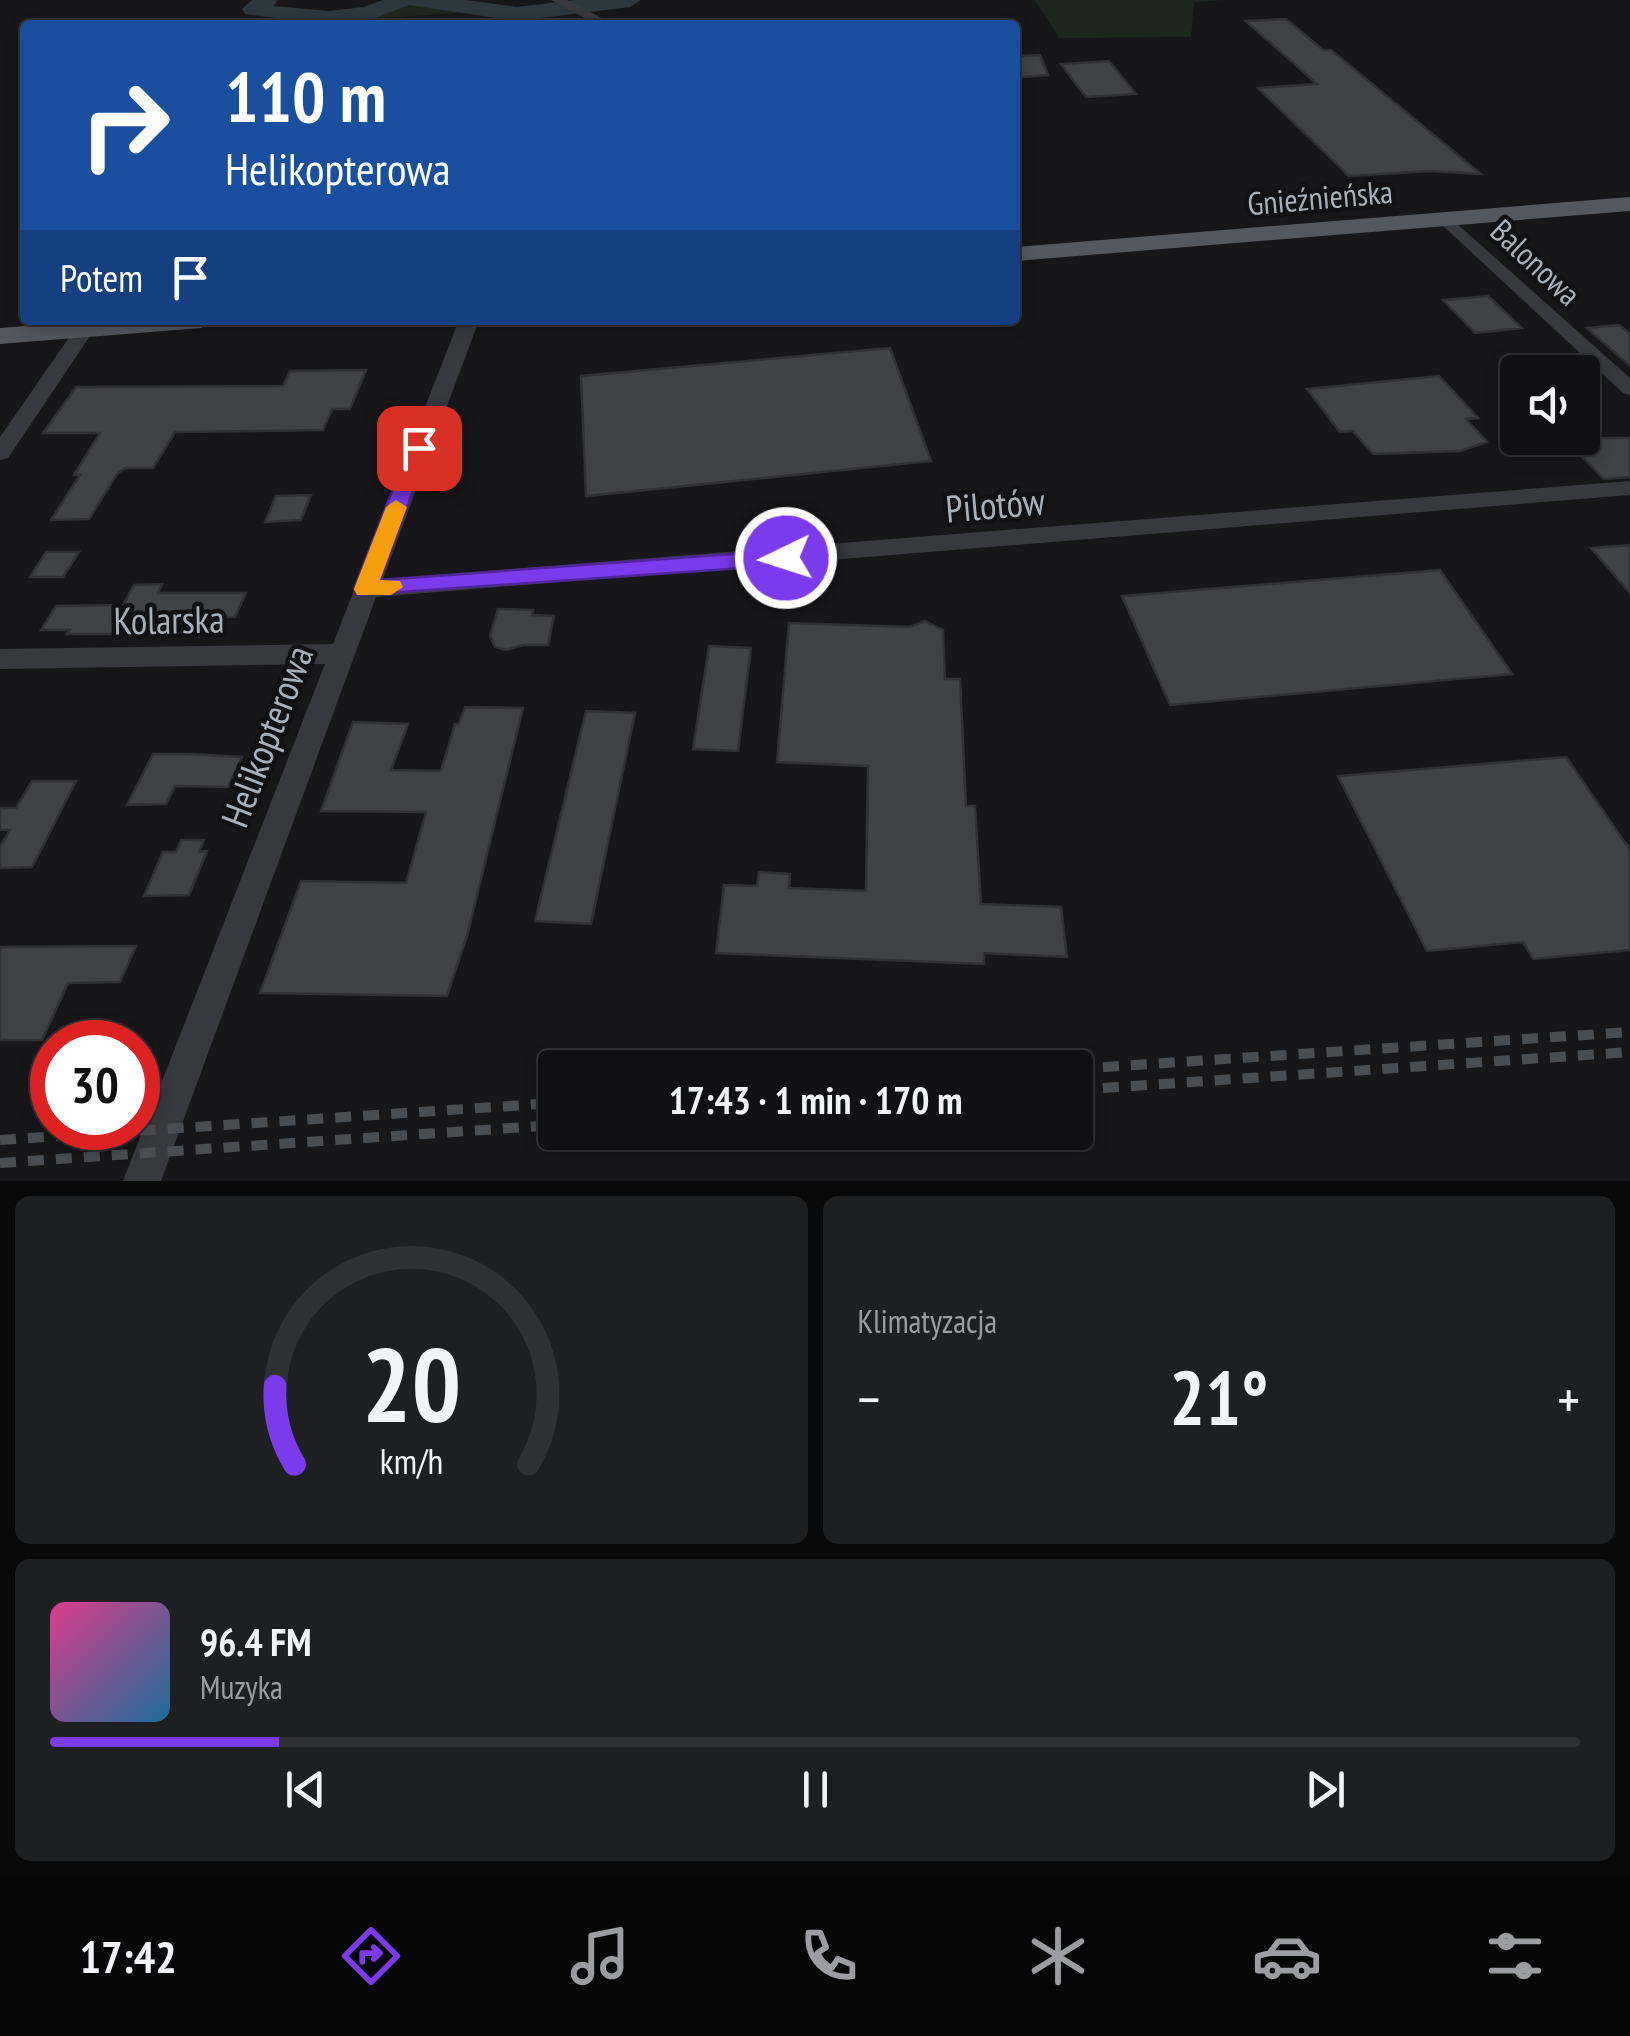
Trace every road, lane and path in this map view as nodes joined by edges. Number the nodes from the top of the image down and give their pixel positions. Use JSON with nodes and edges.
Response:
{"nodes":[{"id":1,"x":557,"y":0,"type":"edge"},
{"id":2,"x":598,"y":20,"type":"edge"},
{"id":3,"x":1630,"y":204,"type":"edge"},
{"id":4,"x":1446,"y":219,"type":"junction"},
{"id":5,"x":1020,"y":254,"type":"edge"},
{"id":6,"x":143,"y":325,"type":"edge"},
{"id":7,"x":467,"y":325,"type":"edge"},
{"id":8,"x":84,"y":330,"type":"junction"},
{"id":9,"x":0,"y":336,"type":"edge"},
{"id":10,"x":1630,"y":389,"type":"edge"},
{"id":11,"x":0,"y":454,"type":"edge"},
{"id":12,"x":1630,"y":488,"type":"edge"},
{"id":13,"x":365,"y":589,"type":"junction"},
{"id":14,"x":340,"y":654,"type":"junction"},
{"id":15,"x":0,"y":659,"type":"edge"},
{"id":16,"x":142,"y":1181,"type":"edge"}],
"edges":[{"from":1,"to":2,"type":"street"},
{"from":3,"to":4,"type":"main road","name":"Gnieźnieńska"},
{"from":4,"to":5,"type":"main road","name":"Gnieźnieńska"},
{"from":4,"to":10,"type":"street","name":"Balonowa"},
{"from":6,"to":8,"type":"main road"},
{"from":7,"to":13,"type":"street","name":"Helikopterowa"},
{"from":8,"to":9,"type":"main road"},
{"from":8,"to":11,"type":"street"},
{"from":12,"to":13,"type":"street","name":"Pilotów"},
{"from":13,"to":14,"type":"street","name":"Helikopterowa"},
{"from":14,"to":15,"type":"street","name":"Kolarska"},
{"from":14,"to":16,"type":"street","name":"Helikopterowa"}]}
